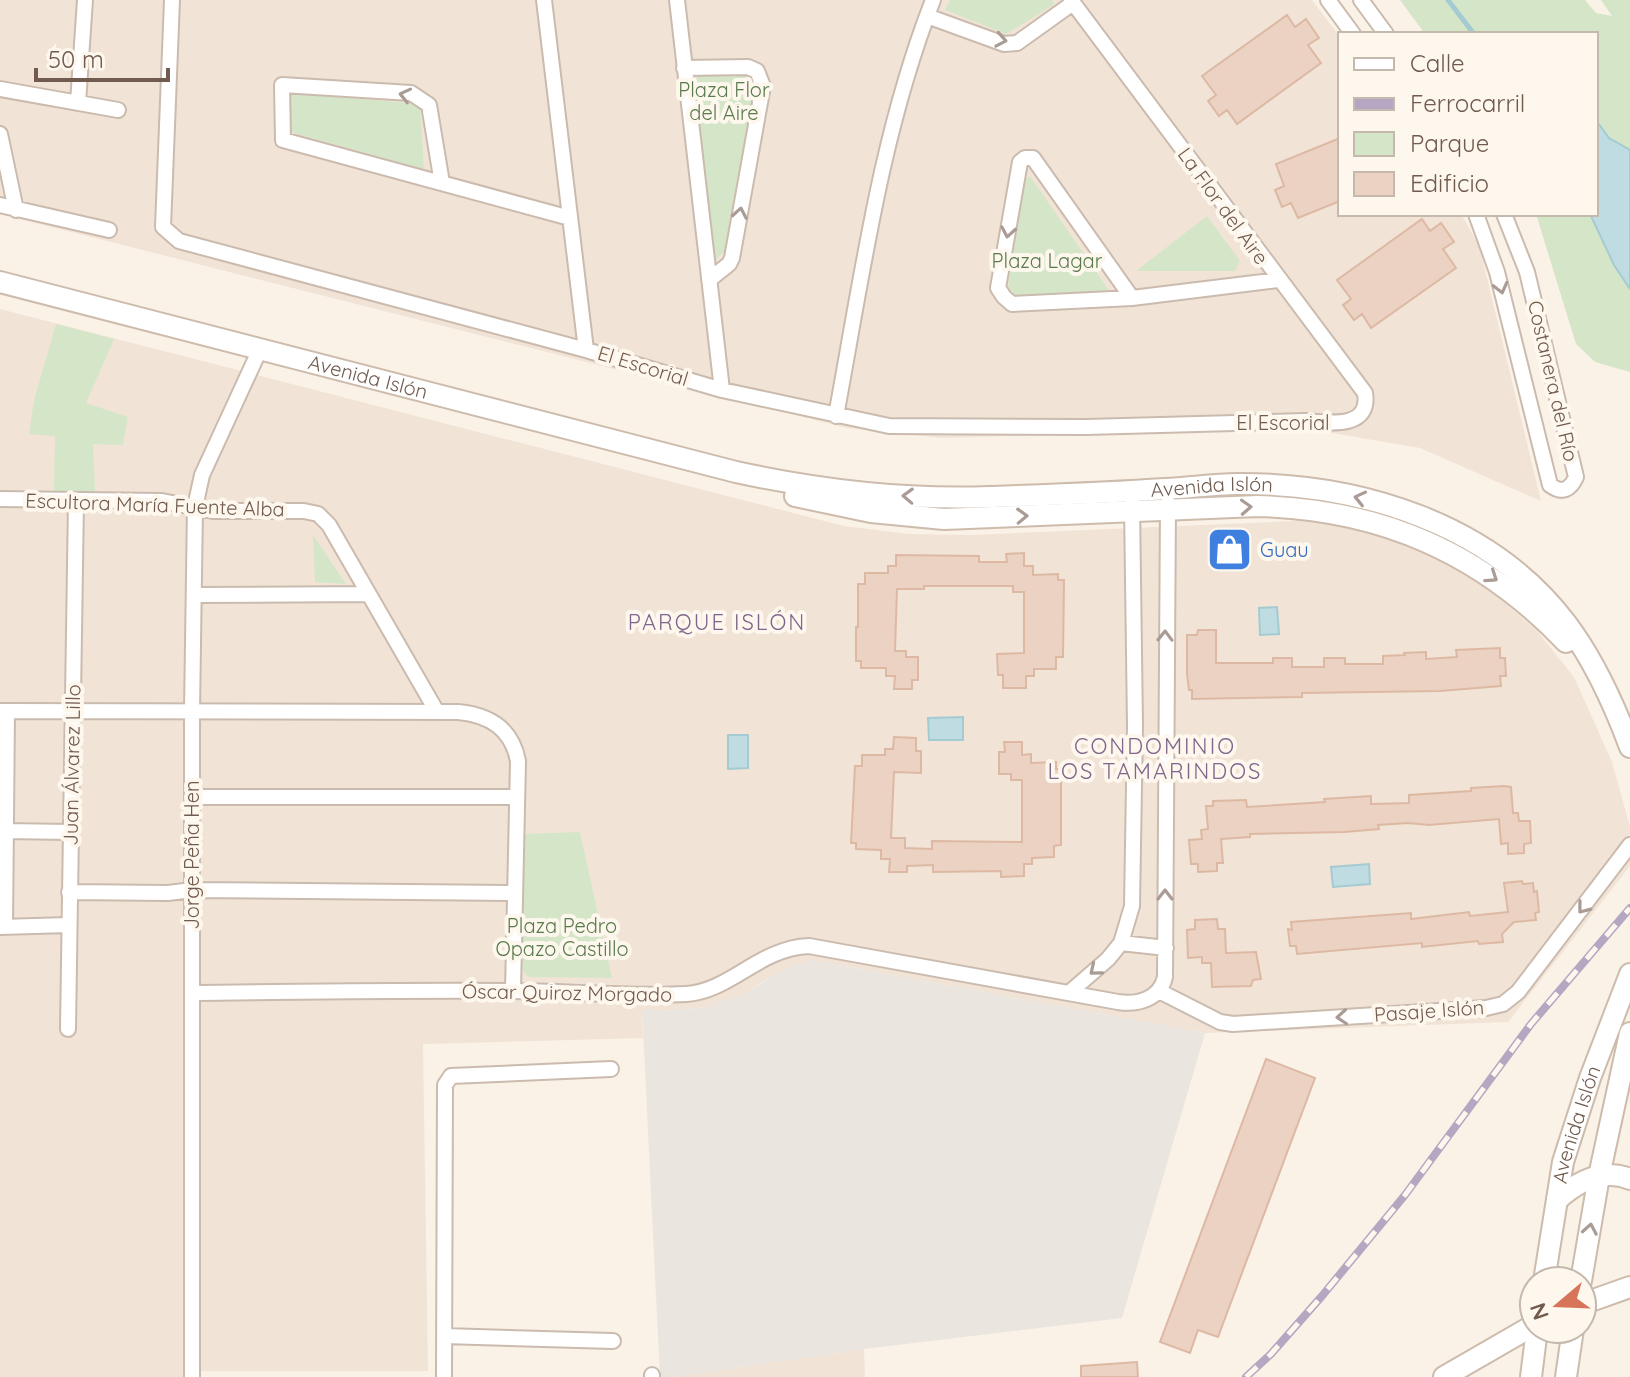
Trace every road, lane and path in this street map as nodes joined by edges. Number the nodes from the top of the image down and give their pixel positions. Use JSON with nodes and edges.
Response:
{"nodes":[{"id":1,"x":85,"y":0,"type":"edge"},
{"id":2,"x":172,"y":0,"type":"edge"},
{"id":3,"x":544,"y":0,"type":"edge"},
{"id":4,"x":677,"y":0,"type":"edge"},
{"id":5,"x":933,"y":0,"type":"edge"},
{"id":6,"x":1328,"y":0,"type":"edge"},
{"id":7,"x":1361,"y":0,"type":"edge"},
{"id":8,"x":1072,"y":1,"type":"edge"},
{"id":9,"x":927,"y":16,"type":"junction"},
{"id":10,"x":1352,"y":32,"type":"edge"},
{"id":11,"x":1385,"y":32,"type":"edge"},
{"id":12,"x":684,"y":68,"type":"junction"},
{"id":13,"x":0,"y":89,"type":"edge"},
{"id":14,"x":78,"y":103,"type":"junction"},
{"id":15,"x":118,"y":110,"type":"dead end"},
{"id":16,"x":0,"y":134,"type":"edge"},
{"id":17,"x":442,"y":183,"type":"junction"},
{"id":18,"x":0,"y":205,"type":"edge"},
{"id":19,"x":16,"y":210,"type":"junction"},
{"id":20,"x":1477,"y":216,"type":"edge"},
{"id":21,"x":1505,"y":216,"type":"edge"},
{"id":22,"x":570,"y":218,"type":"junction"},
{"id":23,"x":109,"y":230,"type":"dead end"},
{"id":24,"x":709,"y":280,"type":"junction"},
{"id":25,"x":1278,"y":280,"type":"junction"},
{"id":26,"x":0,"y":282,"type":"edge"},
{"id":27,"x":1132,"y":298,"type":"junction"},
{"id":28,"x":261,"y":347,"type":"junction"},
{"id":29,"x":586,"y":350,"type":"junction"},
{"id":30,"x":722,"y":390,"type":"junction"},
{"id":31,"x":1362,"y":413,"type":"joint"},
{"id":32,"x":836,"y":416,"type":"junction"},
{"id":33,"x":736,"y":472,"type":"junction"},
{"id":34,"x":1167,"y":489,"type":"junction"},
{"id":35,"x":1131,"y":491,"type":"junction"},
{"id":36,"x":0,"y":499,"type":"edge"},
{"id":37,"x":76,"y":500,"type":"junction"},
{"id":38,"x":195,"y":507,"type":"junction"},
{"id":39,"x":1168,"y":511,"type":"junction"},
{"id":40,"x":1132,"y":512,"type":"junction"},
{"id":41,"x":369,"y":594,"type":"junction"},
{"id":42,"x":194,"y":595,"type":"junction"},
{"id":43,"x":1607,"y":696,"type":"junction"},
{"id":44,"x":3,"y":711,"type":"edge"},
{"id":45,"x":73,"y":711,"type":"junction"},
{"id":46,"x":192,"y":711,"type":"junction"},
{"id":47,"x":437,"y":712,"type":"junction"},
{"id":48,"x":1630,"y":747,"type":"edge"},
{"id":49,"x":192,"y":797,"type":"junction"},
{"id":50,"x":517,"y":797,"type":"junction"},
{"id":51,"x":5,"y":831,"type":"junction"},
{"id":52,"x":70,"y":832,"type":"junction"},
{"id":53,"x":1630,"y":845,"type":"edge"},
{"id":54,"x":192,"y":890,"type":"junction"},
{"id":55,"x":69,"y":892,"type":"junction"},
{"id":56,"x":515,"y":893,"type":"junction"},
{"id":57,"x":69,"y":925,"type":"junction"},
{"id":58,"x":3,"y":927,"type":"edge"},
{"id":59,"x":1121,"y":943,"type":"junction"},
{"id":60,"x":1166,"y":948,"type":"junction"},
{"id":61,"x":1630,"y":974,"type":"edge"},
{"id":62,"x":513,"y":991,"type":"junction"},
{"id":63,"x":1159,"y":991,"type":"junction"},
{"id":64,"x":1070,"y":992,"type":"junction"},
{"id":65,"x":192,"y":993,"type":"junction"},
{"id":66,"x":68,"y":1029,"type":"dead end"},
{"id":67,"x":1630,"y":1033,"type":"edge"},
{"id":68,"x":611,"y":1069,"type":"dead end"},
{"id":69,"x":1599,"y":1176,"type":"junction"},
{"id":70,"x":1630,"y":1179,"type":"edge"},
{"id":71,"x":1557,"y":1200,"type":"junction"},
{"id":72,"x":1547,"y":1265,"type":"edge"},
{"id":73,"x":1584,"y":1265,"type":"edge"},
{"id":74,"x":1630,"y":1287,"type":"edge"},
{"id":75,"x":1598,"y":1298,"type":"edge"},
{"id":76,"x":444,"y":1336,"type":"junction"},
{"id":77,"x":1518,"y":1337,"type":"edge"},
{"id":78,"x":613,"y":1341,"type":"dead end"},
{"id":79,"x":1534,"y":1345,"type":"edge"},
{"id":80,"x":1571,"y":1345,"type":"edge"},
{"id":81,"x":192,"y":1377,"type":"edge"},
{"id":82,"x":444,"y":1377,"type":"edge"},
{"id":83,"x":1444,"y":1377,"type":"edge"},
{"id":84,"x":1457,"y":1377,"type":"edge"},
{"id":85,"x":1466,"y":1377,"type":"edge"},
{"id":86,"x":1531,"y":1377,"type":"edge"},
{"id":87,"x":1566,"y":1377,"type":"edge"}],
"edges":[{"from":1,"to":14,"type":"street"},
{"from":2,"to":29,"type":"street","name":"El Escorial"},
{"from":3,"to":22,"type":"street"},
{"from":4,"to":12,"type":"street"},
{"from":5,"to":9,"type":"street"},
{"from":6,"to":10,"type":"street"},
{"from":7,"to":11,"type":"street"},
{"from":9,"to":8,"type":"street","one_way":true},
{"from":8,"to":25,"type":"street","name":"La Flor del Aire"},
{"from":9,"to":32,"type":"street"},
{"from":12,"to":24,"type":"street"},
{"from":24,"to":12,"type":"street","one_way":true},
{"from":13,"to":14,"type":"street"},
{"from":14,"to":15,"type":"street"},
{"from":16,"to":19,"type":"street"},
{"from":17,"to":17,"type":"street","one_way":true},
{"from":17,"to":22,"type":"street"},
{"from":18,"to":19,"type":"street"},
{"from":19,"to":23,"type":"street"},
{"from":20,"to":21,"type":"street","name":"Costanera del Río","one_way":true},
{"from":22,"to":29,"type":"street"},
{"from":24,"to":30,"type":"street"},
{"from":25,"to":27,"type":"street"},
{"from":25,"to":31,"type":"street","name":"La Flor del Aire"},
{"from":26,"to":28,"type":"main road","name":"Avenida Islón"},
{"from":27,"to":27,"type":"street","one_way":true},
{"from":28,"to":33,"type":"main road","name":"Avenida Islón"},
{"from":28,"to":38,"type":"street","name":"Jorge Peña Hen"},
{"from":29,"to":30,"type":"street","name":"El Escorial"},
{"from":30,"to":32,"type":"street","name":"El Escorial"},
{"from":31,"to":32,"type":"street","name":"El Escorial"},
{"from":35,"to":33,"type":"main road","name":"Avenida Islón","one_way":true},
{"from":33,"to":40,"type":"main road","name":"Avenida Islón","one_way":true},
{"from":34,"to":35,"type":"main road","name":"Avenida Islón"},
{"from":34,"to":39,"type":"street"},
{"from":43,"to":34,"type":"main road","name":"Avenida Islón","one_way":true},
{"from":35,"to":40,"type":"street"},
{"from":36,"to":37,"type":"street","name":"Escultora María Fuente Alba"},
{"from":37,"to":38,"type":"street","name":"Escultora María Fuente Alba"},
{"from":37,"to":45,"type":"street","name":"Juan Álvarez Lillo"},
{"from":38,"to":41,"type":"street","name":"Escultora María Fuente Alba"},
{"from":38,"to":42,"type":"street","name":"Jorge Peña Hen"},
{"from":39,"to":40,"type":"main road","name":"Avenida Islón"},
{"from":39,"to":43,"type":"main road","name":"Avenida Islón","one_way":true},
{"from":60,"to":39,"type":"street","one_way":true},
{"from":40,"to":59,"type":"street"},
{"from":41,"to":42,"type":"street"},
{"from":41,"to":47,"type":"street","name":"Escultora María Fuente Alba"},
{"from":42,"to":46,"type":"street","name":"Jorge Peña Hen"},
{"from":43,"to":48,"type":"main road","name":"Avenida Islón"},
{"from":44,"to":45,"type":"street"},
{"from":44,"to":51,"type":"street"},
{"from":45,"to":46,"type":"street"},
{"from":45,"to":52,"type":"street","name":"Juan Álvarez Lillo"},
{"from":46,"to":47,"type":"street"},
{"from":46,"to":49,"type":"street","name":"Jorge Peña Hen"},
{"from":47,"to":50,"type":"street"},
{"from":49,"to":50,"type":"street"},
{"from":49,"to":54,"type":"street","name":"Jorge Peña Hen"},
{"from":50,"to":56,"type":"street"},
{"from":51,"to":52,"type":"street"},
{"from":51,"to":58,"type":"street"},
{"from":52,"to":55,"type":"street","name":"Juan Álvarez Lillo"},
{"from":53,"to":63,"type":"street","name":"Pasaje Islón","one_way":true},
{"from":54,"to":55,"type":"street"},
{"from":54,"to":56,"type":"street"},
{"from":54,"to":65,"type":"street","name":"Jorge Peña Hen"},
{"from":55,"to":57,"type":"street","name":"Juan Álvarez Lillo"},
{"from":56,"to":62,"type":"street"},
{"from":57,"to":58,"type":"street"},
{"from":57,"to":66,"type":"street","name":"Juan Álvarez Lillo"},
{"from":59,"to":60,"type":"street"},
{"from":59,"to":64,"type":"street","one_way":true},
{"from":60,"to":63,"type":"street"},
{"from":61,"to":71,"type":"main road","name":"Avenida Islón"},
{"from":62,"to":64,"type":"street","name":"Óscar Quiroz Morgado"},
{"from":62,"to":65,"type":"street","name":"Óscar Quiroz Morgado"},
{"from":63,"to":64,"type":"street","name":"Óscar Quiroz Morgado"},
{"from":65,"to":81,"type":"street","name":"Jorge Peña Hen"},
{"from":67,"to":69,"type":"main road","name":"Avenida Islón"},
{"from":68,"to":76,"type":"street"},
{"from":69,"to":70,"type":"main road"},
{"from":69,"to":71,"type":"main road"},
{"from":73,"to":69,"type":"main road","name":"Avenida Islón","one_way":true},
{"from":71,"to":72,"type":"main road","name":"Avenida Islón"},
{"from":74,"to":75,"type":"main road"},
{"from":76,"to":78,"type":"street"},
{"from":76,"to":82,"type":"street"},
{"from":77,"to":83,"type":"main road"},
{"from":79,"to":86,"type":"main road"},
{"from":80,"to":87,"type":"main road"},
{"from":84,"to":85,"type":"main road"}]}
